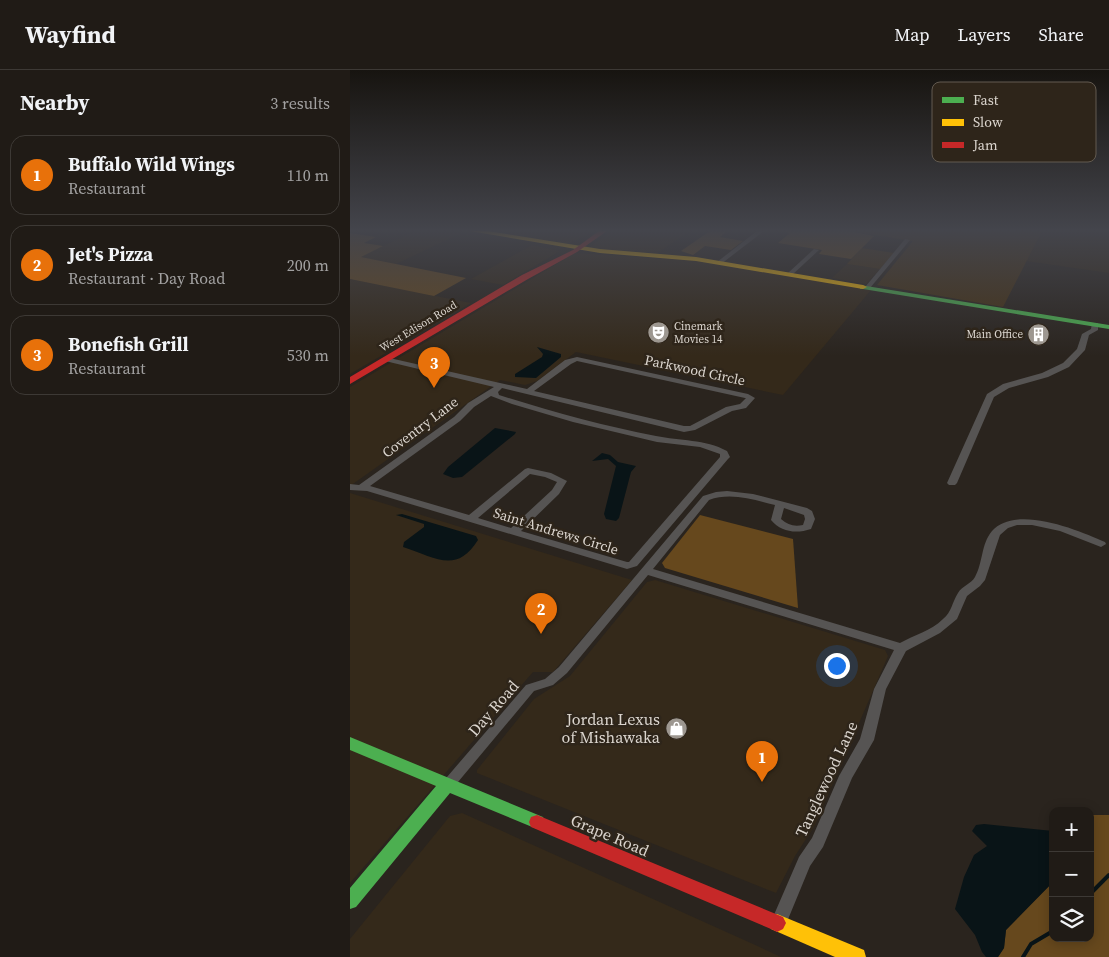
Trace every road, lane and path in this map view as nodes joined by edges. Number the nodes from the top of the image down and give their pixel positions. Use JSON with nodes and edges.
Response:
{"nodes":[{"id":1,"x":533,"y":272,"type":"edge"},
{"id":2,"x":780,"y":272,"type":"edge"},
{"id":3,"x":880,"y":272,"type":"edge"},
{"id":4,"x":790,"y":274,"type":"joint"},
{"id":5,"x":868,"y":287,"type":"junction"},
{"id":6,"x":1083,"y":322,"type":"junction"},
{"id":7,"x":1096,"y":325,"type":"junction"},
{"id":8,"x":1109,"y":327,"type":"edge"},
{"id":9,"x":1086,"y":334,"type":"junction"},
{"id":10,"x":384,"y":361,"type":"junction"},
{"id":11,"x":350,"y":381,"type":"edge"},
{"id":12,"x":498,"y":388,"type":"junction"},
{"id":13,"x":528,"y":392,"type":"junction"},
{"id":14,"x":952,"y":483,"type":"dead end"},
{"id":15,"x":350,"y":487,"type":"edge"},
{"id":16,"x":362,"y":487,"type":"junction"},
{"id":17,"x":780,"y":505,"type":"dead end"},
{"id":18,"x":471,"y":519,"type":"junction"},
{"id":19,"x":513,"y":532,"type":"junction"},
{"id":20,"x":1101,"y":544,"type":"dead end"},
{"id":21,"x":646,"y":571,"type":"junction"},
{"id":22,"x":901,"y":648,"type":"junction"},
{"id":23,"x":350,"y":743,"type":"edge"},
{"id":24,"x":448,"y":784,"type":"junction"},
{"id":25,"x":350,"y":901,"type":"edge"},
{"id":26,"x":778,"y":924,"type":"junction"},
{"id":27,"x":857,"y":957,"type":"edge"}],
"edges":[{"from":1,"to":10,"type":"main road","name":"West Edison Road"},
{"from":2,"to":4,"type":"main road"},
{"from":3,"to":5,"type":"street"},
{"from":4,"to":5,"type":"main road"},
{"from":5,"to":6,"type":"main road"},
{"from":6,"to":7,"type":"main road"},
{"from":6,"to":9,"type":"street"},
{"from":7,"to":8,"type":"main road"},
{"from":7,"to":9,"type":"street"},
{"from":9,"to":14,"type":"street"},
{"from":10,"to":11,"type":"main road","name":"West Edison Road"},
{"from":10,"to":12,"type":"street","name":"Parkwood Circle"},
{"from":12,"to":13,"type":"street","name":"Parkwood Circle"},
{"from":12,"to":16,"type":"street","name":"Coventry Lane"},
{"from":12,"to":19,"type":"street","name":"Saint Andrews Circle"},
{"from":13,"to":13,"type":"street","name":"Parkwood Circle"},
{"from":15,"to":16,"type":"street","name":"Saint Andrews Circle"},
{"from":16,"to":18,"type":"street","name":"Saint Andrews Circle"},
{"from":17,"to":21,"type":"street","name":"Day Road"},
{"from":18,"to":19,"type":"street","name":"Saint Andrews Circle"},
{"from":18,"to":19,"type":"street"},
{"from":20,"to":22,"type":"street"},
{"from":21,"to":22,"type":"street"},
{"from":21,"to":24,"type":"street","name":"Day Road"},
{"from":22,"to":26,"type":"street","name":"Tanglewood Lane"},
{"from":23,"to":24,"type":"main road","name":"Grape Road"},
{"from":24,"to":25,"type":"main road"},
{"from":24,"to":26,"type":"main road","name":"Grape Road"},
{"from":26,"to":27,"type":"main road","name":"Grape Road"}]}
